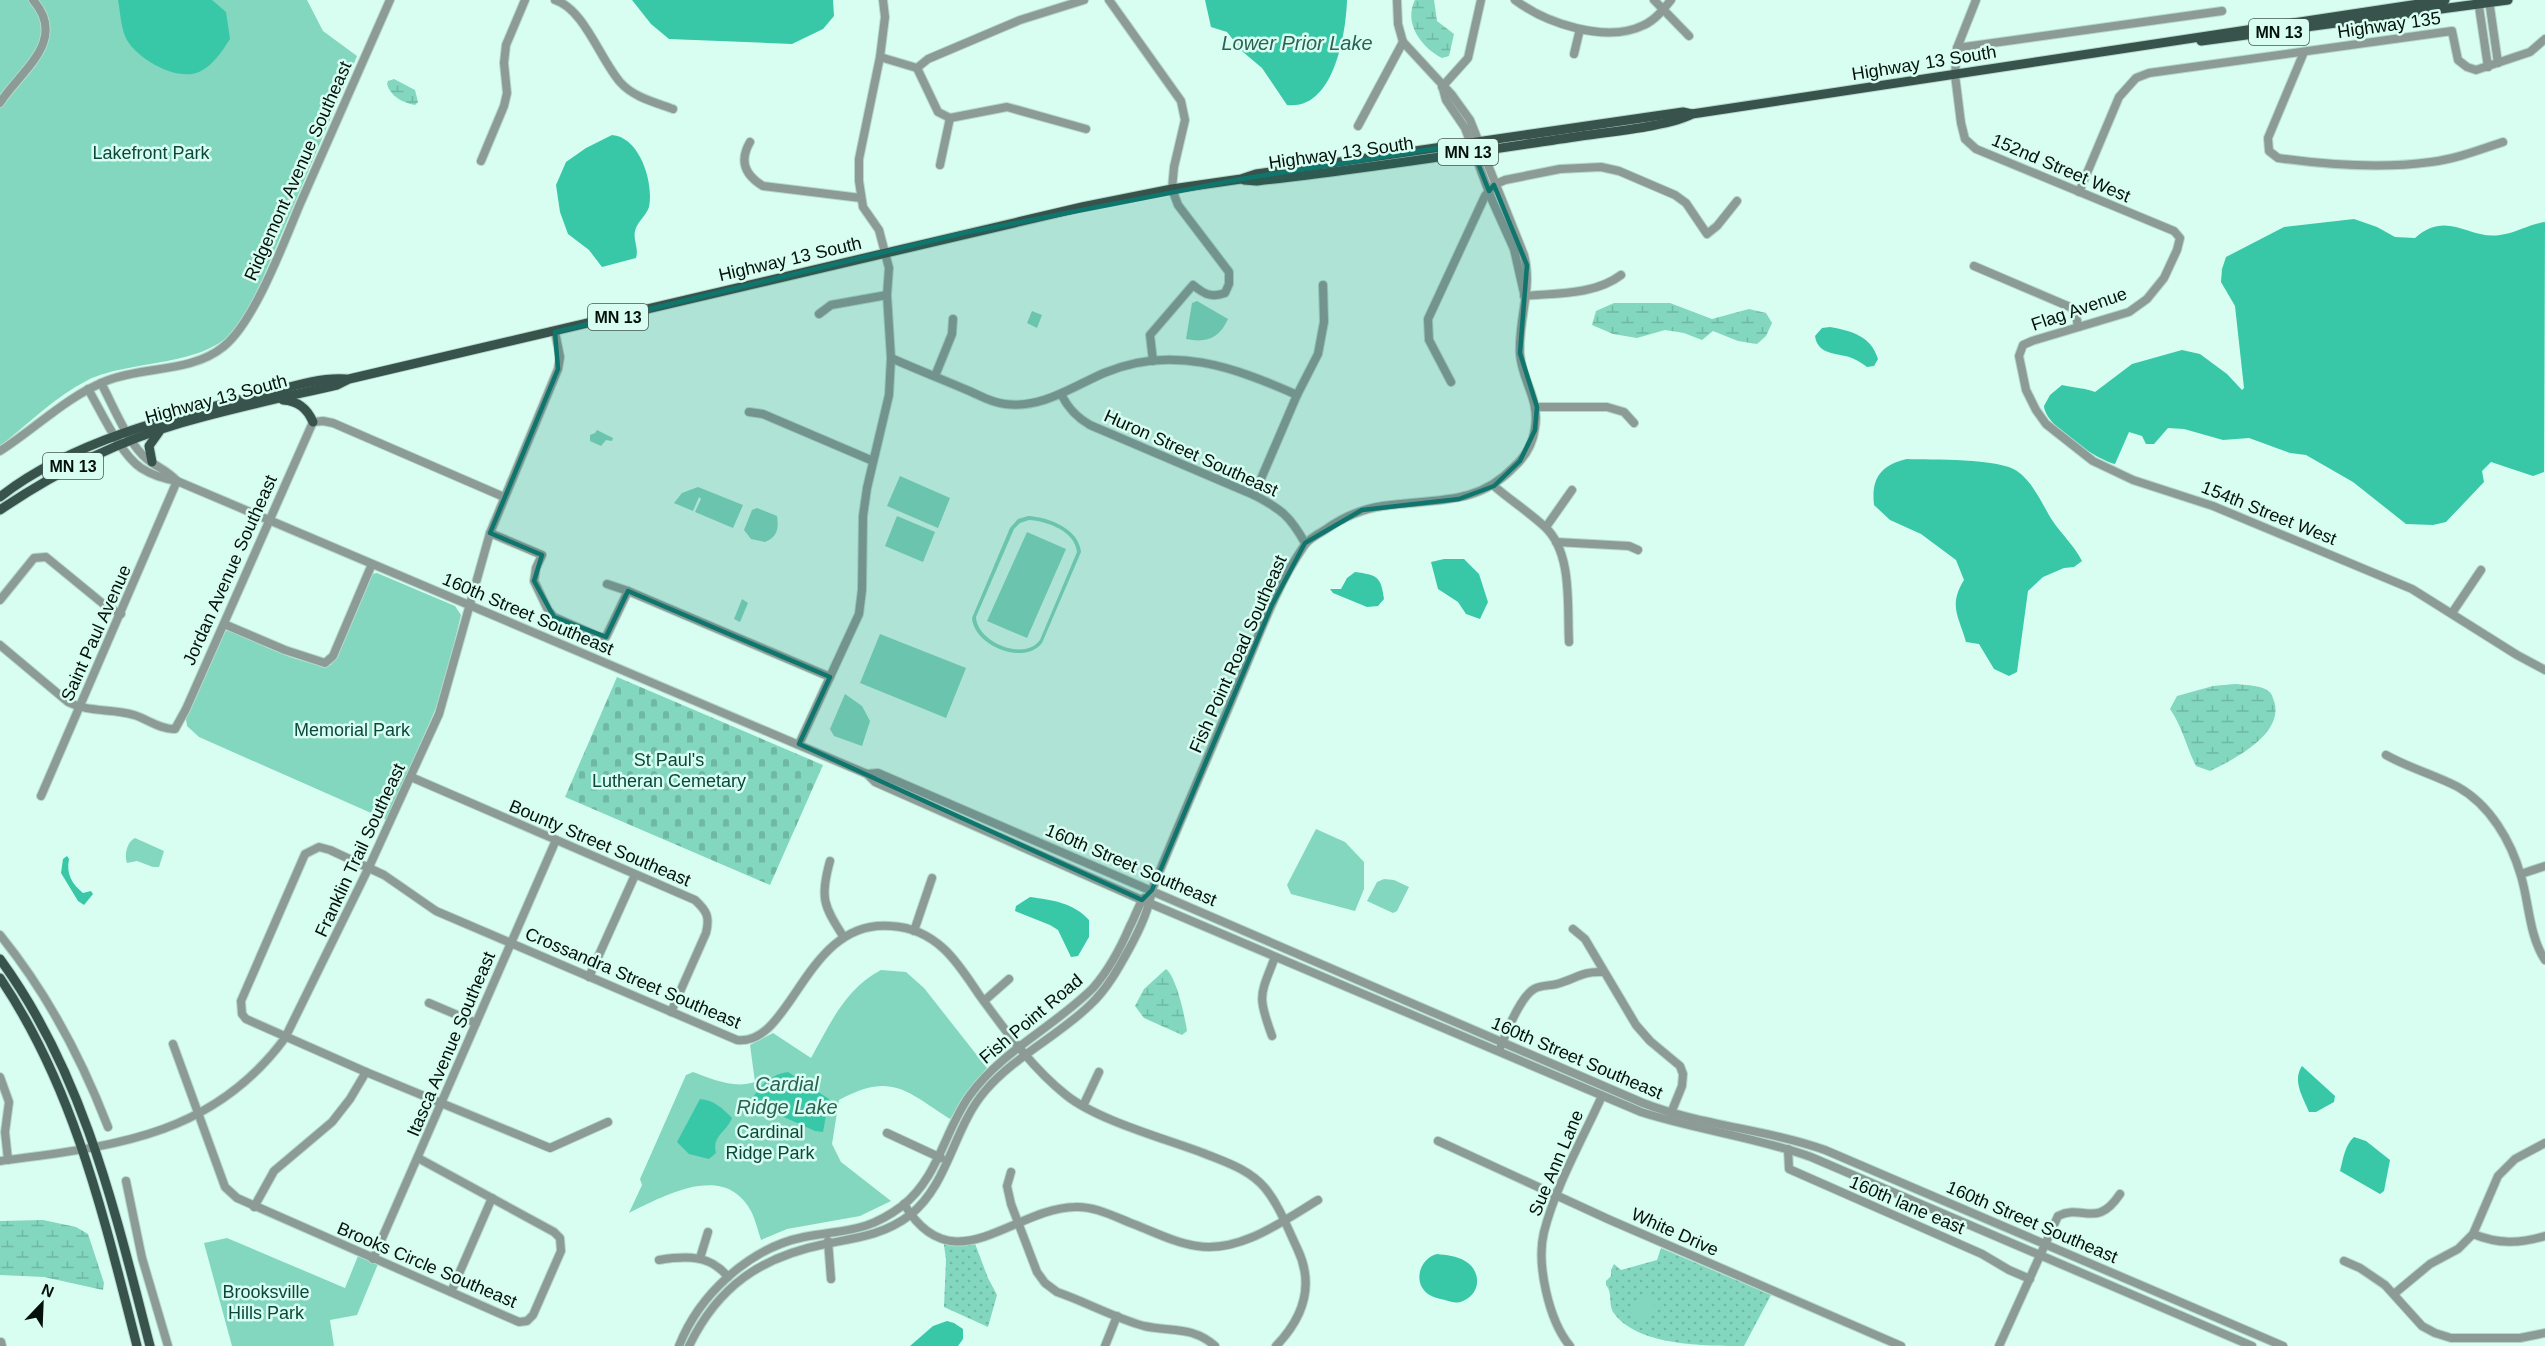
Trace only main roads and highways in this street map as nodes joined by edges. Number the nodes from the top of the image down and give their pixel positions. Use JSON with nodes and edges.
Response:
{"nodes":[{"id":1,"x":2445,"y":0,"type":"edge"},
{"id":2,"x":2508,"y":0,"type":"edge"},
{"id":3,"x":2490,"y":1,"type":"edge"},
{"id":4,"x":2478,"y":2,"type":"edge"},
{"id":5,"x":2161,"y":44,"type":"junction"},
{"id":6,"x":348,"y":379,"type":"junction"},
{"id":7,"x":278,"y":399,"type":"junction"},
{"id":8,"x":313,"y":422,"type":"road end"},
{"id":9,"x":161,"y":429,"type":"junction"},
{"id":10,"x":129,"y":436,"type":"junction"},
{"id":11,"x":118,"y":441,"type":"junction"},
{"id":12,"x":152,"y":462,"type":"road end"},
{"id":13,"x":0,"y":496,"type":"edge"},
{"id":14,"x":0,"y":510,"type":"edge"},
{"id":15,"x":0,"y":959,"type":"edge"},
{"id":16,"x":0,"y":978,"type":"edge"},
{"id":17,"x":137,"y":1346,"type":"edge"},
{"id":18,"x":150,"y":1346,"type":"edge"}],
"edges":[{"from":1,"to":5,"type":"main road","name":"Highway 13 South","number":"MN 13"},
{"from":2,"to":3,"type":"main road","name":"Highway 13 South","number":"MN 13"},
{"from":3,"to":4,"type":"main road","name":"Highway 13 South","number":"MN 13"},
{"from":4,"to":5,"type":"main road","name":"Highway 13 South","number":"MN 13"},
{"from":5,"to":6,"type":"main road","name":"Highway 13 South","number":"MN 13"},
{"from":6,"to":7,"type":"main road","name":"Highway 13 South","number":"MN 13"},
{"from":6,"to":10,"type":"main road","name":"Highway 13 South","number":"MN 13"},
{"from":7,"to":8,"type":"main road"},
{"from":7,"to":9,"type":"main road","name":"Highway 13 South","number":"MN 13"},
{"from":9,"to":10,"type":"main road","name":"Highway 13 South","number":"MN 13"},
{"from":9,"to":12,"type":"main road"},
{"from":10,"to":11,"type":"main road","name":"Highway 13 South","number":"MN 13"},
{"from":11,"to":13,"type":"main road","name":"Highway 13 South","number":"MN 13"},
{"from":11,"to":14,"type":"main road","name":"Highway 13 South","number":"MN 13"},
{"from":15,"to":18,"type":"main road"},
{"from":16,"to":17,"type":"main road"}]}
